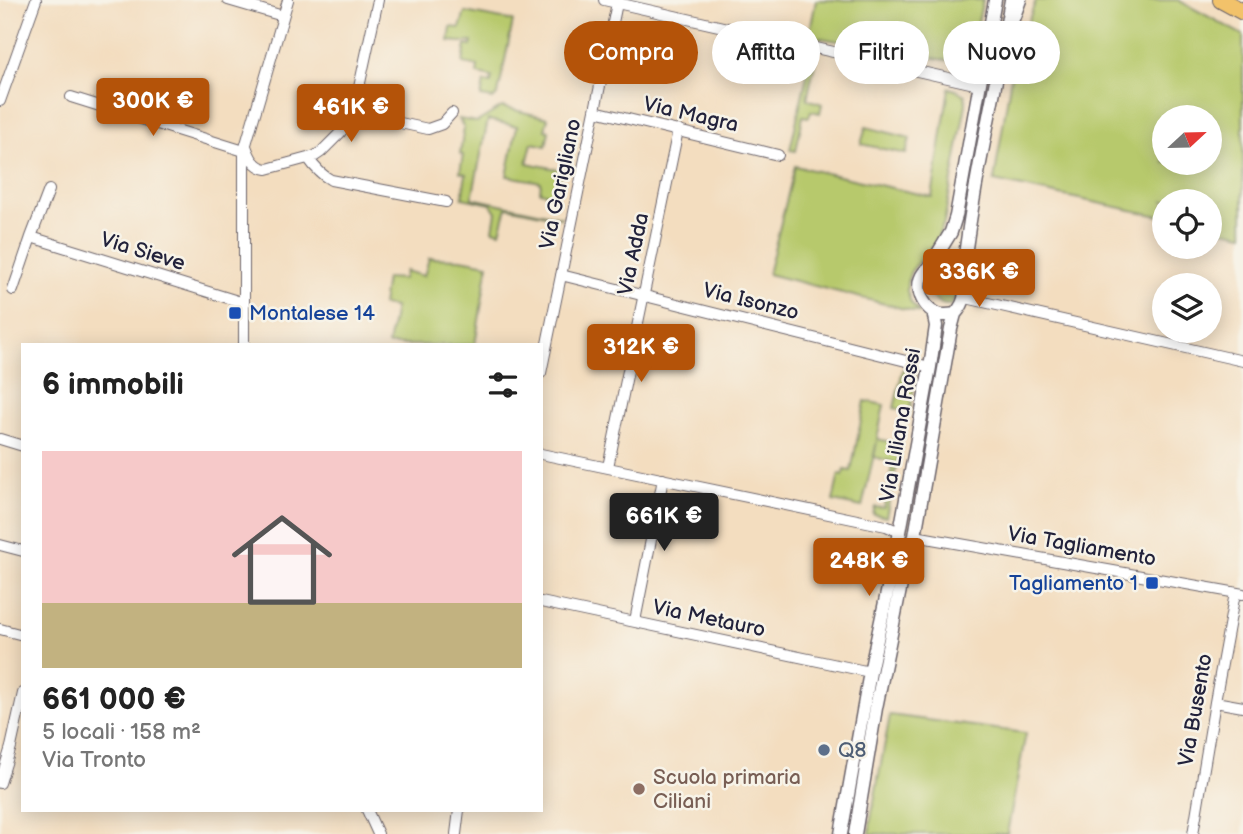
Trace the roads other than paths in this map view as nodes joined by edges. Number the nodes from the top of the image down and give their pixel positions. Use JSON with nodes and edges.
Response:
{"nodes":[{"id":1,"x":36,"y":0,"type":"edge"},
{"id":2,"x":228,"y":0,"type":"edge"},
{"id":3,"x":288,"y":0,"type":"edge"},
{"id":4,"x":379,"y":0,"type":"edge"},
{"id":5,"x":604,"y":0,"type":"edge"},
{"id":6,"x":995,"y":0,"type":"edge"},
{"id":7,"x":1011,"y":0,"type":"edge"},
{"id":8,"x":1020,"y":0,"type":"edge"},
{"id":9,"x":1221,"y":0,"type":"edge"},
{"id":10,"x":617,"y":3,"type":"junction"},
{"id":11,"x":1243,"y":12,"type":"edge"},
{"id":12,"x":282,"y":16,"type":"junction"},
{"id":13,"x":1007,"y":21,"type":"edge"},
{"id":14,"x":1011,"y":21,"type":"edge"},
{"id":15,"x":995,"y":84,"type":"edge"},
{"id":16,"x":979,"y":85,"type":"junction"},
{"id":17,"x":72,"y":97,"type":"dead end"},
{"id":18,"x":0,"y":101,"type":"edge"},
{"id":19,"x":595,"y":111,"type":"junction"},
{"id":20,"x":452,"y":113,"type":"dead end"},
{"id":21,"x":353,"y":115,"type":"junction"},
{"id":22,"x":678,"y":130,"type":"junction"},
{"id":23,"x":244,"y":148,"type":"junction"},
{"id":24,"x":778,"y":155,"type":"dead end"},
{"id":25,"x":309,"y":158,"type":"junction"},
{"id":26,"x":49,"y":190,"type":"dead end"},
{"id":27,"x":446,"y":202,"type":"dead end"},
{"id":28,"x":31,"y":237,"type":"junction"},
{"id":29,"x":929,"y":268,"type":"junction"},
{"id":30,"x":561,"y":275,"type":"junction"},
{"id":31,"x":962,"y":281,"type":"junction"},
{"id":32,"x":13,"y":290,"type":"dead end"},
{"id":33,"x":644,"y":294,"type":"junction"},
{"id":34,"x":966,"y":298,"type":"junction"},
{"id":35,"x":244,"y":303,"type":"junction"},
{"id":36,"x":933,"y":311,"type":"junction"},
{"id":37,"x":955,"y":314,"type":"junction"},
{"id":38,"x":244,"y":343,"type":"edge"},
{"id":39,"x":1243,"y":361,"type":"edge"},
{"id":40,"x":543,"y":363,"type":"edge"},
{"id":41,"x":930,"y":367,"type":"junction"},
{"id":42,"x":0,"y":439,"type":"edge"},
{"id":43,"x":21,"y":445,"type":"edge"},
{"id":44,"x":543,"y":454,"type":"edge"},
{"id":45,"x":608,"y":467,"type":"junction"},
{"id":46,"x":663,"y":479,"type":"junction"},
{"id":47,"x":900,"y":532,"type":"junction"},
{"id":48,"x":915,"y":536,"type":"junction"},
{"id":49,"x":0,"y":545,"type":"edge"},
{"id":50,"x":21,"y":550,"type":"edge"},
{"id":51,"x":1239,"y":593,"type":"edge"},
{"id":52,"x":543,"y":602,"type":"edge"},
{"id":53,"x":635,"y":621,"type":"junction"},
{"id":54,"x":0,"y":629,"type":"edge"},
{"id":55,"x":21,"y":634,"type":"edge"},
{"id":56,"x":870,"y":672,"type":"junction"},
{"id":57,"x":21,"y":699,"type":"edge"},
{"id":58,"x":1215,"y":702,"type":"junction"},
{"id":59,"x":1243,"y":707,"type":"edge"},
{"id":60,"x":5,"y":746,"type":"edge"},
{"id":61,"x":0,"y":783,"type":"edge"},
{"id":62,"x":368,"y":812,"type":"edge"},
{"id":63,"x":459,"y":812,"type":"edge"},
{"id":64,"x":378,"y":834,"type":"edge"},
{"id":65,"x":456,"y":834,"type":"edge"},
{"id":66,"x":841,"y":834,"type":"edge"},
{"id":67,"x":855,"y":834,"type":"edge"},
{"id":68,"x":1193,"y":834,"type":"edge"}],
"edges":[{"from":1,"to":18,"type":"street"},
{"from":2,"to":12,"type":"street"},
{"from":3,"to":12,"type":"street"},
{"from":4,"to":21,"type":"street"},
{"from":5,"to":10,"type":"street"},
{"from":6,"to":16,"type":"street","name":"Via Liliana Rossi"},
{"from":7,"to":13,"type":"street"},
{"from":8,"to":14,"type":"street"},
{"from":9,"to":11,"type":"main road"},
{"from":10,"to":16,"type":"street"},
{"from":10,"to":19,"type":"street","name":"Via Garigliano"},
{"from":12,"to":23,"type":"street"},
{"from":15,"to":31,"type":"street"},
{"from":16,"to":29,"type":"street","name":"Via Liliana Rossi"},
{"from":17,"to":23,"type":"street"},
{"from":19,"to":22,"type":"street","name":"Via Magra"},
{"from":19,"to":30,"type":"street","name":"Via Garigliano"},
{"from":20,"to":21,"type":"street"},
{"from":21,"to":25,"type":"street"},
{"from":22,"to":24,"type":"street","name":"Via Magra"},
{"from":22,"to":33,"type":"street","name":"Via Adda"},
{"from":23,"to":25,"type":"street"},
{"from":23,"to":35,"type":"street"},
{"from":25,"to":27,"type":"street"},
{"from":26,"to":28,"type":"street"},
{"from":28,"to":32,"type":"street"},
{"from":28,"to":35,"type":"street","name":"Via Sieve"},
{"from":29,"to":31,"type":"street"},
{"from":29,"to":36,"type":"street","name":"Via Liliana Rossi"},
{"from":30,"to":33,"type":"street","name":"Via Isonzo"},
{"from":30,"to":40,"type":"street","name":"Via Garigliano"},
{"from":31,"to":34,"type":"street"},
{"from":33,"to":41,"type":"street","name":"Via Isonzo"},
{"from":33,"to":45,"type":"street","name":"Via Adda"},
{"from":34,"to":37,"type":"street","name":"Via Liliana Rossi"},
{"from":34,"to":39,"type":"street"},
{"from":35,"to":38,"type":"street"},
{"from":36,"to":37,"type":"street"},
{"from":36,"to":41,"type":"street","name":"Via Liliana Rossi"},
{"from":37,"to":48,"type":"street","name":"Via Liliana Rossi"},
{"from":41,"to":47,"type":"street","name":"Via Liliana Rossi"},
{"from":42,"to":43,"type":"street"},
{"from":44,"to":45,"type":"street"},
{"from":45,"to":46,"type":"street"},
{"from":46,"to":47,"type":"street"},
{"from":46,"to":53,"type":"street"},
{"from":47,"to":56,"type":"street","name":"Via Liliana Rossi"},
{"from":48,"to":51,"type":"street","name":"Via Tagliamento"},
{"from":48,"to":67,"type":"street","name":"Via Liliana Rossi"},
{"from":49,"to":50,"type":"street"},
{"from":51,"to":58,"type":"street","name":"Via Busento"},
{"from":52,"to":53,"type":"street","name":"Via Metauro"},
{"from":53,"to":56,"type":"street","name":"Via Metauro"},
{"from":54,"to":55,"type":"street"},
{"from":56,"to":66,"type":"street","name":"Via Liliana Rossi"},
{"from":57,"to":60,"type":"street"},
{"from":58,"to":59,"type":"street"},
{"from":58,"to":68,"type":"street","name":"Via Busento"},
{"from":60,"to":61,"type":"street"},
{"from":62,"to":64,"type":"street"},
{"from":63,"to":65,"type":"street"}]}
